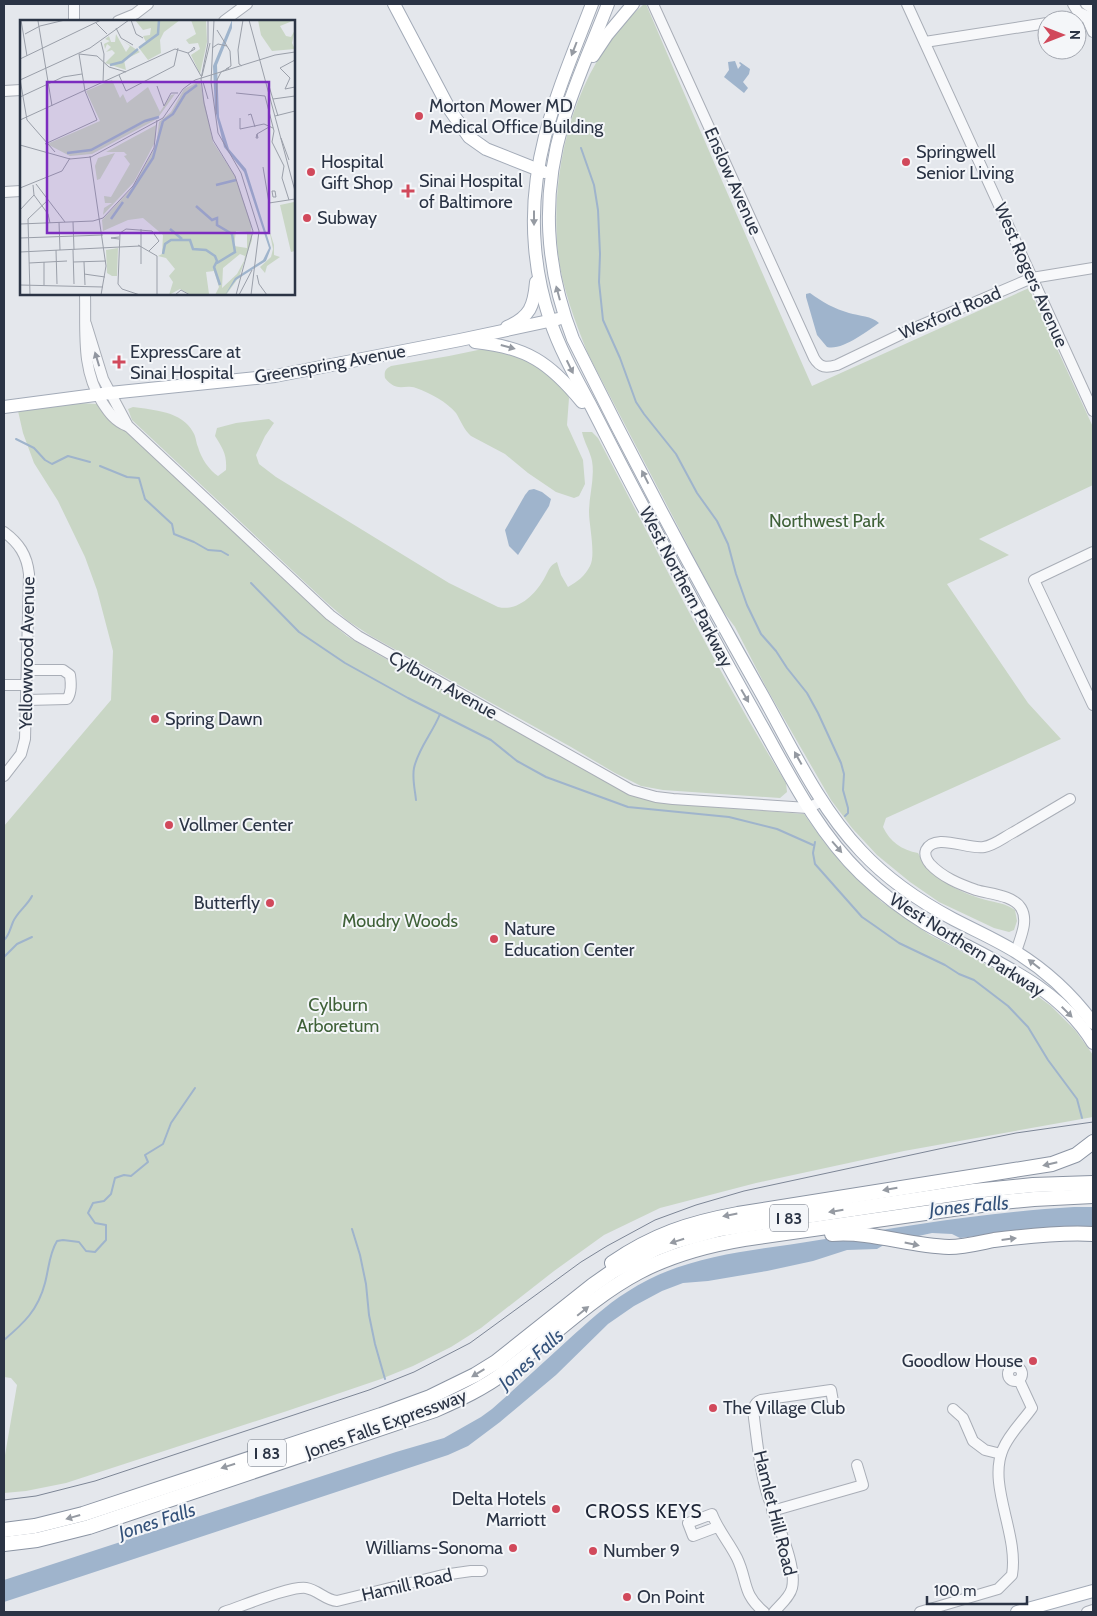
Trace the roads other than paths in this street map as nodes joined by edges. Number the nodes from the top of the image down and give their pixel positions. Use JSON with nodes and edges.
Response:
{"nodes":[{"id":1,"x":74,"y":4,"type":"edge"},
{"id":2,"x":148,"y":4,"type":"edge"},
{"id":3,"x":247,"y":4,"type":"edge"},
{"id":4,"x":394,"y":4,"type":"edge"},
{"id":5,"x":592,"y":4,"type":"edge"},
{"id":6,"x":608,"y":4,"type":"edge"},
{"id":7,"x":633,"y":4,"type":"edge"},
{"id":8,"x":653,"y":4,"type":"edge"},
{"id":9,"x":907,"y":4,"type":"edge"},
{"id":10,"x":1073,"y":4,"type":"edge"},
{"id":11,"x":236,"y":7,"type":"edge"},
{"id":12,"x":1090,"y":11,"type":"edge"},
{"id":13,"x":74,"y":20,"type":"edge"},
{"id":14,"x":120,"y":20,"type":"edge"},
{"id":15,"x":225,"y":20,"type":"edge"},
{"id":16,"x":1037,"y":25,"type":"edge"},
{"id":17,"x":1093,"y":32,"type":"edge"},
{"id":18,"x":925,"y":42,"type":"junction"},
{"id":19,"x":577,"y":82,"type":"junction"},
{"id":20,"x":20,"y":90,"type":"edge"},
{"id":21,"x":4,"y":91,"type":"edge"},
{"id":22,"x":537,"y":170,"type":"junction"},
{"id":23,"x":552,"y":174,"type":"junction"},
{"id":24,"x":20,"y":191,"type":"edge"},
{"id":25,"x":4,"y":192,"type":"edge"},
{"id":26,"x":1093,"y":268,"type":"edge"},
{"id":27,"x":538,"y":272,"type":"junction"},
{"id":28,"x":1032,"y":278,"type":"junction"},
{"id":29,"x":85,"y":295,"type":"edge"},
{"id":30,"x":565,"y":317,"type":"junction"},
{"id":31,"x":550,"y":322,"type":"junction"},
{"id":32,"x":490,"y":334,"type":"junction"},
{"id":33,"x":460,"y":340,"type":"junction"},
{"id":34,"x":814,"y":358,"type":"joint"},
{"id":35,"x":104,"y":394,"type":"junction"},
{"id":36,"x":4,"y":407,"type":"edge"},
{"id":37,"x":1093,"y":410,"type":"edge"},
{"id":38,"x":600,"y":423,"type":"junction"},
{"id":39,"x":4,"y":532,"type":"edge"},
{"id":40,"x":1093,"y":552,"type":"edge"},
{"id":41,"x":27,"y":670,"type":"junction"},
{"id":42,"x":4,"y":685,"type":"edge"},
{"id":43,"x":27,"y":685,"type":"junction"},
{"id":44,"x":27,"y":700,"type":"junction"},
{"id":45,"x":1093,"y":705,"type":"edge"},
{"id":46,"x":4,"y":776,"type":"edge"},
{"id":47,"x":1070,"y":799,"type":"dead end"},
{"id":48,"x":822,"y":801,"type":"junction"},
{"id":49,"x":808,"y":808,"type":"junction"},
{"id":50,"x":1016,"y":952,"type":"junction"},
{"id":51,"x":1093,"y":1023,"type":"edge"},
{"id":52,"x":1093,"y":1043,"type":"edge"},
{"id":53,"x":1093,"y":1142,"type":"edge"},
{"id":54,"x":1093,"y":1176,"type":"edge"},
{"id":55,"x":1093,"y":1183,"type":"edge"},
{"id":56,"x":1033,"y":1185,"type":"junction"},
{"id":57,"x":1093,"y":1196,"type":"edge"},
{"id":58,"x":1093,"y":1234,"type":"edge"},
{"id":59,"x":744,"y":1239,"type":"junction"},
{"id":60,"x":518,"y":1345,"type":"junction"},
{"id":61,"x":1018,"y":1380,"type":"dead end"},
{"id":62,"x":834,"y":1407,"type":"dead end"},
{"id":63,"x":953,"y":1409,"type":"dead end"},
{"id":64,"x":1001,"y":1454,"type":"junction"},
{"id":65,"x":858,"y":1465,"type":"dead end"},
{"id":66,"x":772,"y":1512,"type":"junction"},
{"id":67,"x":717,"y":1527,"type":"dead end"},
{"id":68,"x":4,"y":1530,"type":"edge"},
{"id":69,"x":4,"y":1544,"type":"edge"},
{"id":70,"x":482,"y":1572,"type":"dead end"},
{"id":71,"x":1093,"y":1591,"type":"edge"},
{"id":72,"x":250,"y":1608,"type":"edge"},
{"id":73,"x":1093,"y":1610,"type":"edge"},
{"id":74,"x":224,"y":1612,"type":"edge"},
{"id":75,"x":764,"y":1612,"type":"edge"},
{"id":76,"x":774,"y":1612,"type":"edge"},
{"id":77,"x":920,"y":1612,"type":"edge"},
{"id":78,"x":1017,"y":1612,"type":"edge"},
{"id":79,"x":1087,"y":1612,"type":"edge"}],
"edges":[{"from":1,"to":13,"type":"street"},
{"from":2,"to":14,"type":"street"},
{"from":3,"to":11,"type":"street"},
{"from":4,"to":22,"type":"main road"},
{"from":5,"to":22,"type":"main road","name":"West Northern Parkway","one_way":true},
{"from":6,"to":19,"type":"main road","name":"West Northern Parkway"},
{"from":7,"to":19,"type":"main road"},
{"from":8,"to":34,"type":"street","name":"Enslow Avenue"},
{"from":9,"to":18,"type":"street","name":"West Rogers Avenue"},
{"from":10,"to":12,"type":"street"},
{"from":11,"to":15,"type":"street"},
{"from":12,"to":17,"type":"street"},
{"from":16,"to":18,"type":"street"},
{"from":18,"to":28,"type":"street","name":"West Rogers Avenue"},
{"from":19,"to":23,"type":"main road","name":"West Northern Parkway"},
{"from":20,"to":21,"type":"street"},
{"from":22,"to":23,"type":"main road"},
{"from":22,"to":27,"type":"main road","name":"West Northern Parkway","one_way":true},
{"from":30,"to":23,"type":"main road","name":"West Northern Parkway","one_way":true},
{"from":24,"to":25,"type":"street"},
{"from":26,"to":28,"type":"street","name":"Wexford Road"},
{"from":27,"to":31,"type":"main road","name":"West Northern Parkway"},
{"from":27,"to":32,"type":"main road"},
{"from":28,"to":34,"type":"street","name":"Wexford Road"},
{"from":28,"to":37,"type":"street","name":"West Rogers Avenue"},
{"from":29,"to":35,"type":"street","name":"Cylburn Avenue"},
{"from":30,"to":31,"type":"main road","name":"Greenspring Avenue"},
{"from":48,"to":30,"type":"main road","name":"West Northern Parkway","one_way":true},
{"from":31,"to":32,"type":"main road","name":"Greenspring Avenue"},
{"from":31,"to":38,"type":"main road","name":"West Northern Parkway","one_way":true},
{"from":32,"to":33,"type":"main road","name":"Greenspring Avenue"},
{"from":33,"to":35,"type":"main road","name":"Greenspring Avenue"},
{"from":33,"to":38,"type":"main road","one_way":true},
{"from":35,"to":36,"type":"main road","name":"Greenspring Avenue"},
{"from":35,"to":49,"type":"street","name":"Cylburn Avenue"},
{"from":38,"to":49,"type":"main road","name":"West Northern Parkway","one_way":true},
{"from":39,"to":41,"type":"street","name":"Yellowwood Avenue"},
{"from":40,"to":45,"type":"street"},
{"from":41,"to":43,"type":"street","name":"Yellowwood Avenue"},
{"from":41,"to":44,"type":"street"},
{"from":42,"to":43,"type":"street"},
{"from":43,"to":44,"type":"street","name":"Yellowwood Avenue"},
{"from":44,"to":46,"type":"street","name":"Yellowwood Avenue"},
{"from":47,"to":50,"type":"street"},
{"from":48,"to":49,"type":"street"},
{"from":48,"to":50,"type":"main road","name":"West Northern Parkway"},
{"from":49,"to":52,"type":"main road","name":"West Northern Parkway","one_way":true},
{"from":51,"to":50,"type":"main road","name":"West Northern Parkway","one_way":true},
{"from":53,"to":60,"type":"highway","one_way":true},
{"from":54,"to":56,"type":"highway"},
{"from":55,"to":56,"type":"highway","name":"Jones Falls Expressway","number":"I 83"},
{"from":56,"to":60,"type":"highway","name":"Jones Falls Expressway","number":"I 83","one_way":true},
{"from":57,"to":59,"type":"highway","name":"Jones Falls Expressway","number":"I 83"},
{"from":59,"to":58,"type":"highway","one_way":true},
{"from":69,"to":59,"type":"highway","name":"Jones Falls Expressway","number":"I 83","one_way":true},
{"from":60,"to":68,"type":"highway","name":"Jones Falls Expressway","number":"I 83","one_way":true},
{"from":61,"to":64,"type":"street"},
{"from":62,"to":66,"type":"street","name":"Hamlet Hill Road"},
{"from":63,"to":64,"type":"street"},
{"from":64,"to":77,"type":"street"},
{"from":65,"to":66,"type":"street"},
{"from":66,"to":76,"type":"street","name":"Hamlet Hill Road"},
{"from":67,"to":75,"type":"street"},
{"from":70,"to":72,"type":"street","name":"Hamill Road"},
{"from":71,"to":78,"type":"main road"},
{"from":72,"to":74,"type":"street","name":"Hamill Road"},
{"from":73,"to":79,"type":"street"}]}
